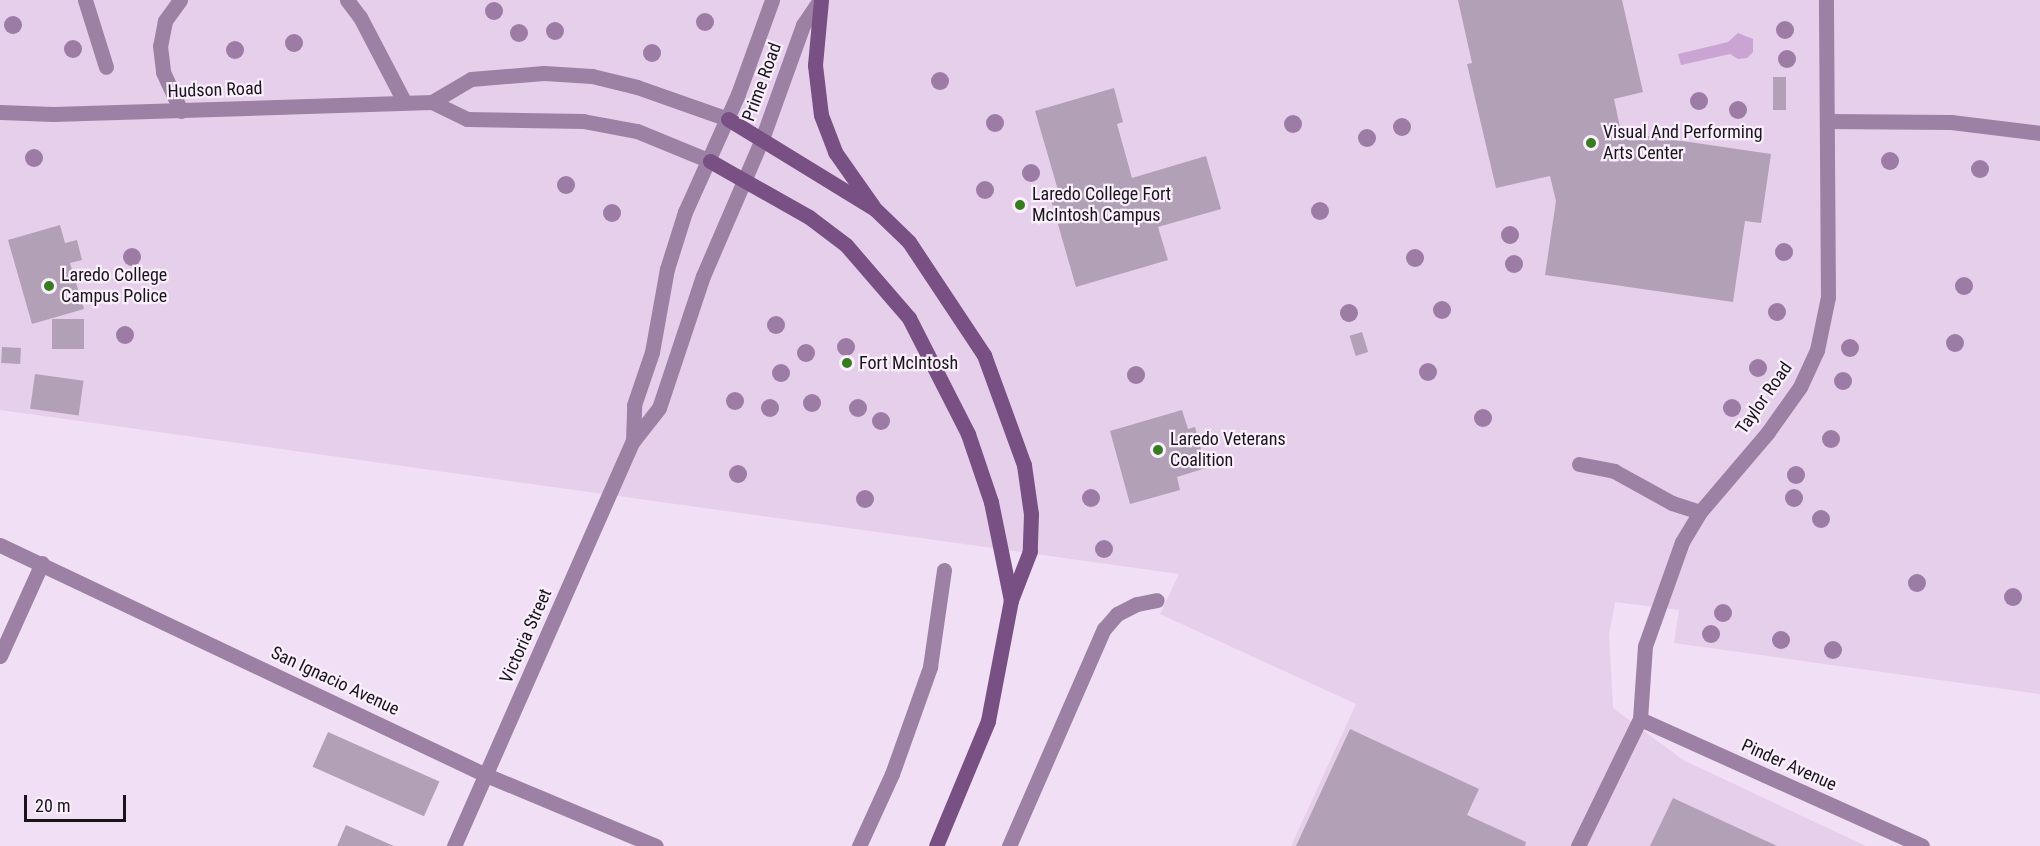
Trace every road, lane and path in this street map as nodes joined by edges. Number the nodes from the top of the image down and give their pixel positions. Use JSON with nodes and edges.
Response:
{"nodes":[{"id":1,"x":85,"y":0,"type":"edge"},
{"id":2,"x":180,"y":0,"type":"edge"},
{"id":3,"x":347,"y":0,"type":"edge"},
{"id":4,"x":772,"y":0,"type":"edge"},
{"id":5,"x":820,"y":0,"type":"edge"},
{"id":6,"x":1826,"y":0,"type":"edge"},
{"id":7,"x":106,"y":67,"type":"dead end"},
{"id":8,"x":404,"y":101,"type":"junction"},
{"id":9,"x":432,"y":102,"type":"junction"},
{"id":10,"x":181,"y":111,"type":"junction"},
{"id":11,"x":0,"y":112,"type":"edge"},
{"id":12,"x":728,"y":120,"type":"junction"},
{"id":13,"x":1827,"y":122,"type":"junction"},
{"id":14,"x":2040,"y":133,"type":"edge"},
{"id":15,"x":762,"y":139,"type":"junction"},
{"id":16,"x":710,"y":161,"type":"junction"},
{"id":17,"x":745,"y":180,"type":"junction"},
{"id":18,"x":875,"y":209,"type":"junction"},
{"id":19,"x":633,"y":441,"type":"junction"},
{"id":20,"x":1579,"y":464,"type":"dead end"},
{"id":21,"x":1700,"y":512,"type":"junction"},
{"id":22,"x":0,"y":544,"type":"edge"},
{"id":23,"x":42,"y":563,"type":"junction"},
{"id":24,"x":944,"y":570,"type":"dead end"},
{"id":25,"x":1011,"y":600,"type":"junction"},
{"id":26,"x":1157,"y":600,"type":"dead end"},
{"id":27,"x":0,"y":656,"type":"edge"},
{"id":28,"x":1640,"y":719,"type":"junction"},
{"id":29,"x":486,"y":775,"type":"junction"},
{"id":30,"x":454,"y":846,"type":"edge"},
{"id":31,"x":656,"y":846,"type":"edge"},
{"id":32,"x":859,"y":846,"type":"edge"},
{"id":33,"x":936,"y":846,"type":"edge"},
{"id":34,"x":1009,"y":846,"type":"edge"},
{"id":35,"x":1578,"y":846,"type":"edge"},
{"id":36,"x":1922,"y":846,"type":"edge"}],
"edges":[{"from":1,"to":7,"type":"street"},
{"from":2,"to":10,"type":"street"},
{"from":3,"to":8,"type":"street"},
{"from":4,"to":12,"type":"street","name":"Prime Road"},
{"from":5,"to":15,"type":"street","name":"Prime Road"},
{"from":5,"to":18,"type":"main road"},
{"from":6,"to":13,"type":"street","name":"Taylor Road"},
{"from":8,"to":9,"type":"street","name":"Hudson Road"},
{"from":8,"to":10,"type":"street","name":"Hudson Road"},
{"from":9,"to":12,"type":"street"},
{"from":9,"to":16,"type":"street","name":"Hudson Road"},
{"from":10,"to":11,"type":"street","name":"Hudson Road"},
{"from":12,"to":15,"type":"main road"},
{"from":12,"to":16,"type":"street","name":"Prime Road"},
{"from":13,"to":14,"type":"street"},
{"from":13,"to":21,"type":"street","name":"Taylor Road"},
{"from":15,"to":17,"type":"street","name":"Prime Road"},
{"from":15,"to":18,"type":"main road"},
{"from":16,"to":17,"type":"main road"},
{"from":16,"to":19,"type":"street","name":"Victoria Street"},
{"from":17,"to":19,"type":"street","name":"Victoria Street"},
{"from":17,"to":25,"type":"main road"},
{"from":18,"to":25,"type":"main road"},
{"from":19,"to":29,"type":"street","name":"Victoria Street"},
{"from":20,"to":21,"type":"street"},
{"from":21,"to":28,"type":"street","name":"Taylor Road"},
{"from":22,"to":23,"type":"street","name":"San Ignacio Avenue"},
{"from":23,"to":27,"type":"street"},
{"from":23,"to":29,"type":"street","name":"San Ignacio Avenue"},
{"from":24,"to":32,"type":"street"},
{"from":25,"to":33,"type":"main road"},
{"from":26,"to":34,"type":"street"},
{"from":28,"to":35,"type":"street"},
{"from":28,"to":36,"type":"street","name":"Pinder Avenue"},
{"from":29,"to":30,"type":"street","name":"Victoria Street"},
{"from":29,"to":31,"type":"street","name":"San Ignacio Avenue"}]}
